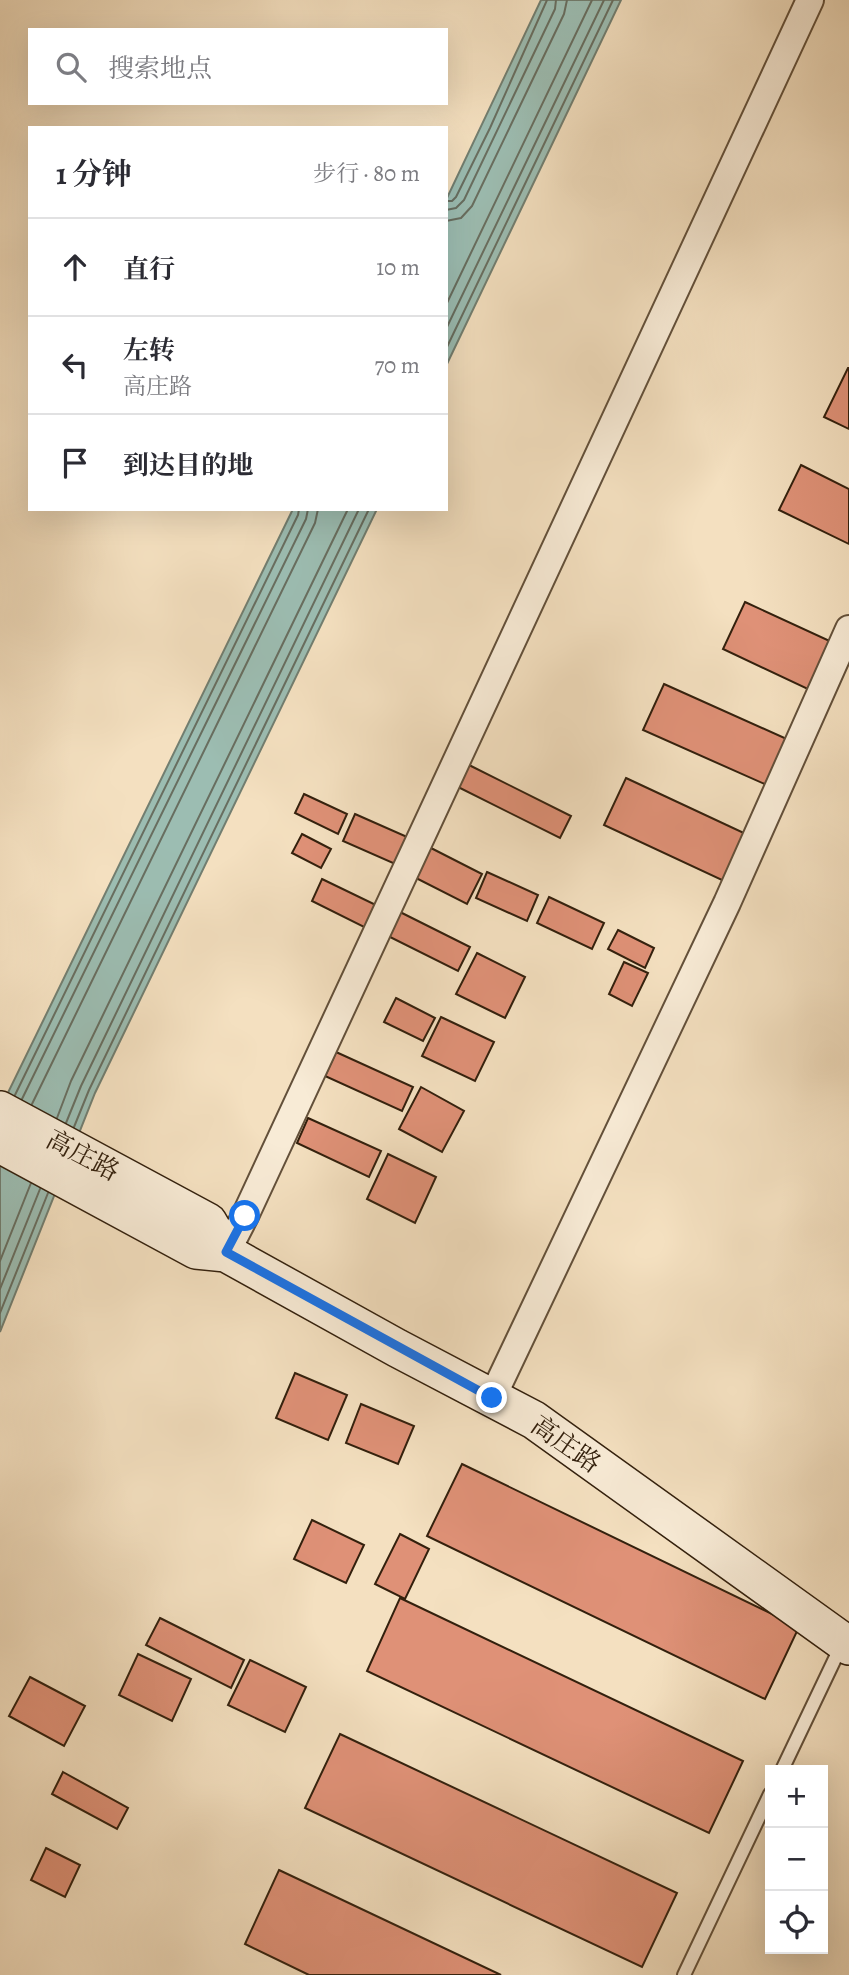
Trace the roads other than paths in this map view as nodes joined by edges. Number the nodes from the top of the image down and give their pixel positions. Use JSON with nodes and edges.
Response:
{"nodes":[{"id":1,"x":810,"y":0,"type":"edge"},
{"id":2,"x":849,"y":629,"type":"edge"},
{"id":3,"x":0,"y":1110,"type":"edge"},
{"id":4,"x":0,"y":1144,"type":"edge"},
{"id":5,"x":117,"y":1191,"type":"junction"},
{"id":6,"x":226,"y":1252,"type":"junction"},
{"id":7,"x":492,"y":1398,"type":"junction"},
{"id":8,"x":846,"y":1644,"type":"edge"},
{"id":9,"x":785,"y":1765,"type":"edge"},
{"id":10,"x":765,"y":1805,"type":"edge"},
{"id":11,"x":684,"y":1975,"type":"edge"}],
"edges":[{"from":1,"to":6,"type":"street"},
{"from":2,"to":7,"type":"street"},
{"from":3,"to":5,"type":"street","name":"高庄路"},
{"from":4,"to":5,"type":"street","name":"高庄路"},
{"from":5,"to":6,"type":"street","name":"高庄路"},
{"from":6,"to":7,"type":"street","name":"高庄路"},
{"from":7,"to":8,"type":"street","name":"高庄路"},
{"from":8,"to":9,"type":"lane"},
{"from":10,"to":11,"type":"lane"}]}
